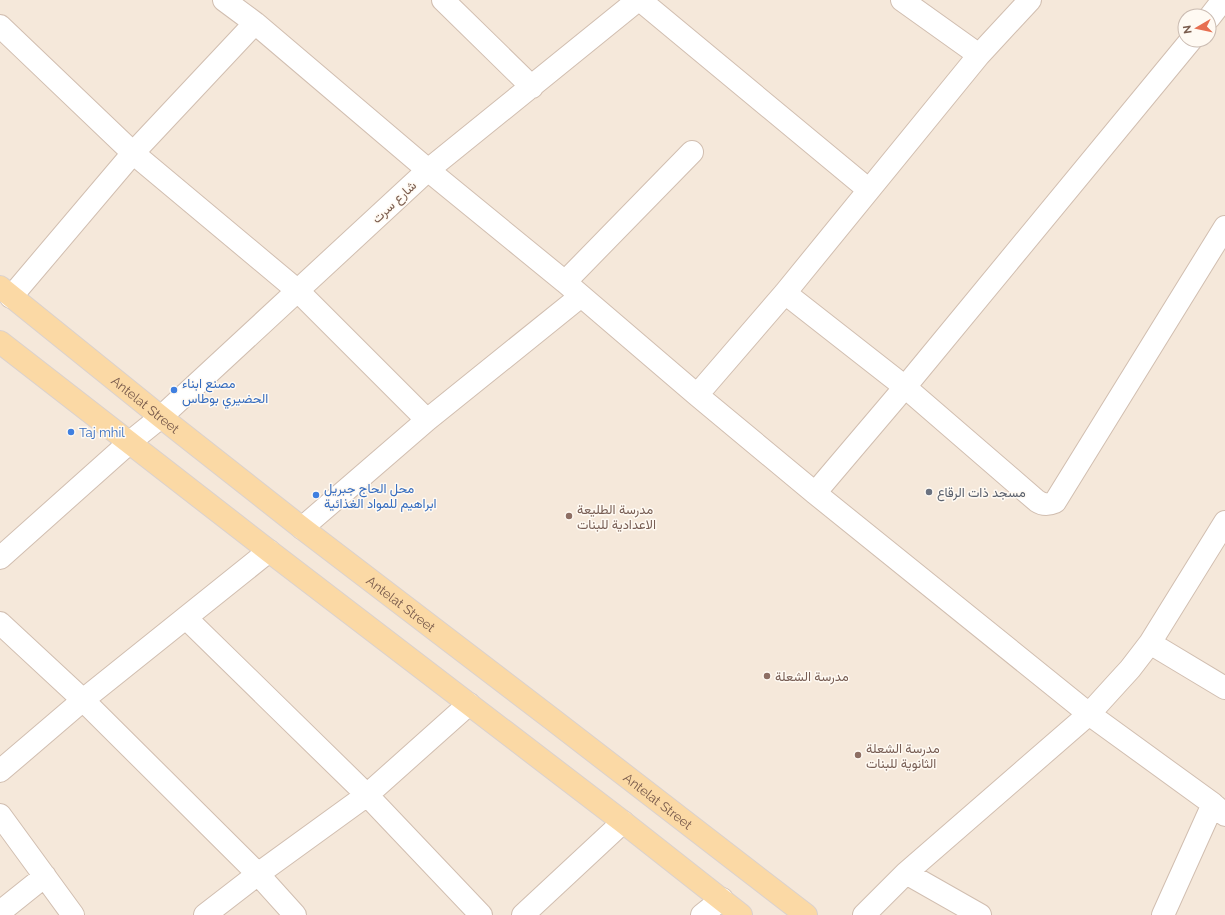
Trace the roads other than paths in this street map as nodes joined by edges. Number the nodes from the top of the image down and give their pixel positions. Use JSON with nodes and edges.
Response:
{"nodes":[{"id":1,"x":224,"y":0,"type":"edge"},
{"id":2,"x":443,"y":0,"type":"edge"},
{"id":3,"x":639,"y":0,"type":"edge"},
{"id":4,"x":902,"y":0,"type":"edge"},
{"id":5,"x":1030,"y":0,"type":"edge"},
{"id":6,"x":255,"y":23,"type":"junction"},
{"id":7,"x":0,"y":26,"type":"edge"},
{"id":8,"x":1184,"y":48,"type":"edge"},
{"id":9,"x":979,"y":56,"type":"junction"},
{"id":10,"x":532,"y":87,"type":"junction"},
{"id":11,"x":692,"y":152,"type":"dead end"},
{"id":12,"x":133,"y":153,"type":"junction"},
{"id":13,"x":428,"y":170,"type":"junction"},
{"id":14,"x":869,"y":190,"type":"junction"},
{"id":15,"x":1225,"y":227,"type":"edge"},
{"id":16,"x":565,"y":282,"type":"junction"},
{"id":17,"x":298,"y":291,"type":"junction"},
{"id":18,"x":6,"y":292,"type":"edge"},
{"id":19,"x":785,"y":293,"type":"junction"},
{"id":20,"x":581,"y":296,"type":"junction"},
{"id":21,"x":0,"y":342,"type":"edge"},
{"id":22,"x":905,"y":387,"type":"junction"},
{"id":23,"x":697,"y":395,"type":"junction"},
{"id":24,"x":161,"y":417,"type":"junction"},
{"id":25,"x":427,"y":420,"type":"junction"},
{"id":26,"x":130,"y":442,"type":"junction"},
{"id":27,"x":815,"y":493,"type":"junction"},
{"id":28,"x":1225,"y":522,"type":"edge"},
{"id":29,"x":302,"y":528,"type":"junction"},
{"id":30,"x":269,"y":551,"type":"junction"},
{"id":31,"x":0,"y":558,"type":"edge"},
{"id":32,"x":186,"y":618,"type":"junction"},
{"id":33,"x":0,"y":623,"type":"edge"},
{"id":34,"x":1150,"y":643,"type":"junction"},
{"id":35,"x":1225,"y":688,"type":"edge"},
{"id":36,"x":83,"y":700,"type":"junction"},
{"id":37,"x":469,"y":704,"type":"junction"},
{"id":38,"x":1089,"y":714,"type":"junction"},
{"id":39,"x":0,"y":771,"type":"edge"},
{"id":40,"x":367,"y":795,"type":"junction"},
{"id":41,"x":1219,"y":810,"type":"edge"},
{"id":42,"x":0,"y":815,"type":"edge"},
{"id":43,"x":623,"y":822,"type":"junction"},
{"id":44,"x":906,"y":873,"type":"junction"},
{"id":45,"x":258,"y":874,"type":"junction"},
{"id":46,"x":45,"y":876,"type":"junction"},
{"id":47,"x":722,"y":899,"type":"junction"},
{"id":48,"x":0,"y":912,"type":"edge"},
{"id":49,"x":73,"y":915,"type":"edge"},
{"id":50,"x":205,"y":915,"type":"edge"},
{"id":51,"x":295,"y":915,"type":"edge"},
{"id":52,"x":481,"y":915,"type":"edge"},
{"id":53,"x":523,"y":915,"type":"edge"},
{"id":54,"x":702,"y":915,"type":"edge"},
{"id":55,"x":742,"y":915,"type":"edge"},
{"id":56,"x":806,"y":915,"type":"edge"},
{"id":57,"x":864,"y":915,"type":"edge"},
{"id":58,"x":980,"y":915,"type":"edge"},
{"id":59,"x":1163,"y":915,"type":"edge"}],
"edges":[{"from":1,"to":6,"type":"street"},
{"from":2,"to":10,"type":"street"},
{"from":3,"to":10,"type":"street","name":"شارع سرت"},
{"from":3,"to":14,"type":"street"},
{"from":4,"to":9,"type":"street"},
{"from":5,"to":9,"type":"street"},
{"from":6,"to":12,"type":"street"},
{"from":6,"to":13,"type":"street"},
{"from":7,"to":12,"type":"street"},
{"from":8,"to":22,"type":"street"},
{"from":9,"to":14,"type":"street"},
{"from":10,"to":13,"type":"street","name":"شارع سرت"},
{"from":11,"to":16,"type":"street"},
{"from":12,"to":17,"type":"street"},
{"from":12,"to":18,"type":"street"},
{"from":13,"to":16,"type":"street"},
{"from":13,"to":17,"type":"street","name":"شارع سرت"},
{"from":14,"to":19,"type":"street"},
{"from":15,"to":22,"type":"street"},
{"from":16,"to":20,"type":"street"},
{"from":17,"to":24,"type":"street","name":"شارع سرت"},
{"from":17,"to":25,"type":"street"},
{"from":18,"to":24,"type":"main road","name":"Antelat Street"},
{"from":19,"to":22,"type":"street"},
{"from":19,"to":23,"type":"street"},
{"from":20,"to":23,"type":"street"},
{"from":20,"to":25,"type":"street"},
{"from":21,"to":26,"type":"main road"},
{"from":22,"to":27,"type":"street"},
{"from":23,"to":27,"type":"street"},
{"from":24,"to":26,"type":"street","name":"شارع سرت"},
{"from":24,"to":29,"type":"main road","name":"Antelat Street"},
{"from":25,"to":29,"type":"street"},
{"from":26,"to":30,"type":"main road"},
{"from":26,"to":31,"type":"street","name":"شارع سرت"},
{"from":27,"to":38,"type":"street"},
{"from":28,"to":34,"type":"street"},
{"from":29,"to":56,"type":"main road","name":"Antelat Street"},
{"from":30,"to":32,"type":"street"},
{"from":30,"to":37,"type":"main road"},
{"from":32,"to":36,"type":"street"},
{"from":32,"to":40,"type":"street"},
{"from":33,"to":36,"type":"street"},
{"from":34,"to":35,"type":"street"},
{"from":34,"to":38,"type":"street"},
{"from":36,"to":39,"type":"street"},
{"from":36,"to":45,"type":"street"},
{"from":37,"to":40,"type":"street"},
{"from":37,"to":43,"type":"main road"},
{"from":38,"to":41,"type":"street"},
{"from":38,"to":44,"type":"street"},
{"from":40,"to":45,"type":"street"},
{"from":40,"to":52,"type":"street"},
{"from":41,"to":59,"type":"street"},
{"from":42,"to":46,"type":"street"},
{"from":43,"to":47,"type":"main road"},
{"from":43,"to":53,"type":"street"},
{"from":44,"to":57,"type":"street"},
{"from":44,"to":58,"type":"street"},
{"from":45,"to":50,"type":"street"},
{"from":45,"to":51,"type":"street"},
{"from":46,"to":48,"type":"street"},
{"from":46,"to":49,"type":"street"},
{"from":47,"to":54,"type":"street"},
{"from":47,"to":55,"type":"main road"}]}
